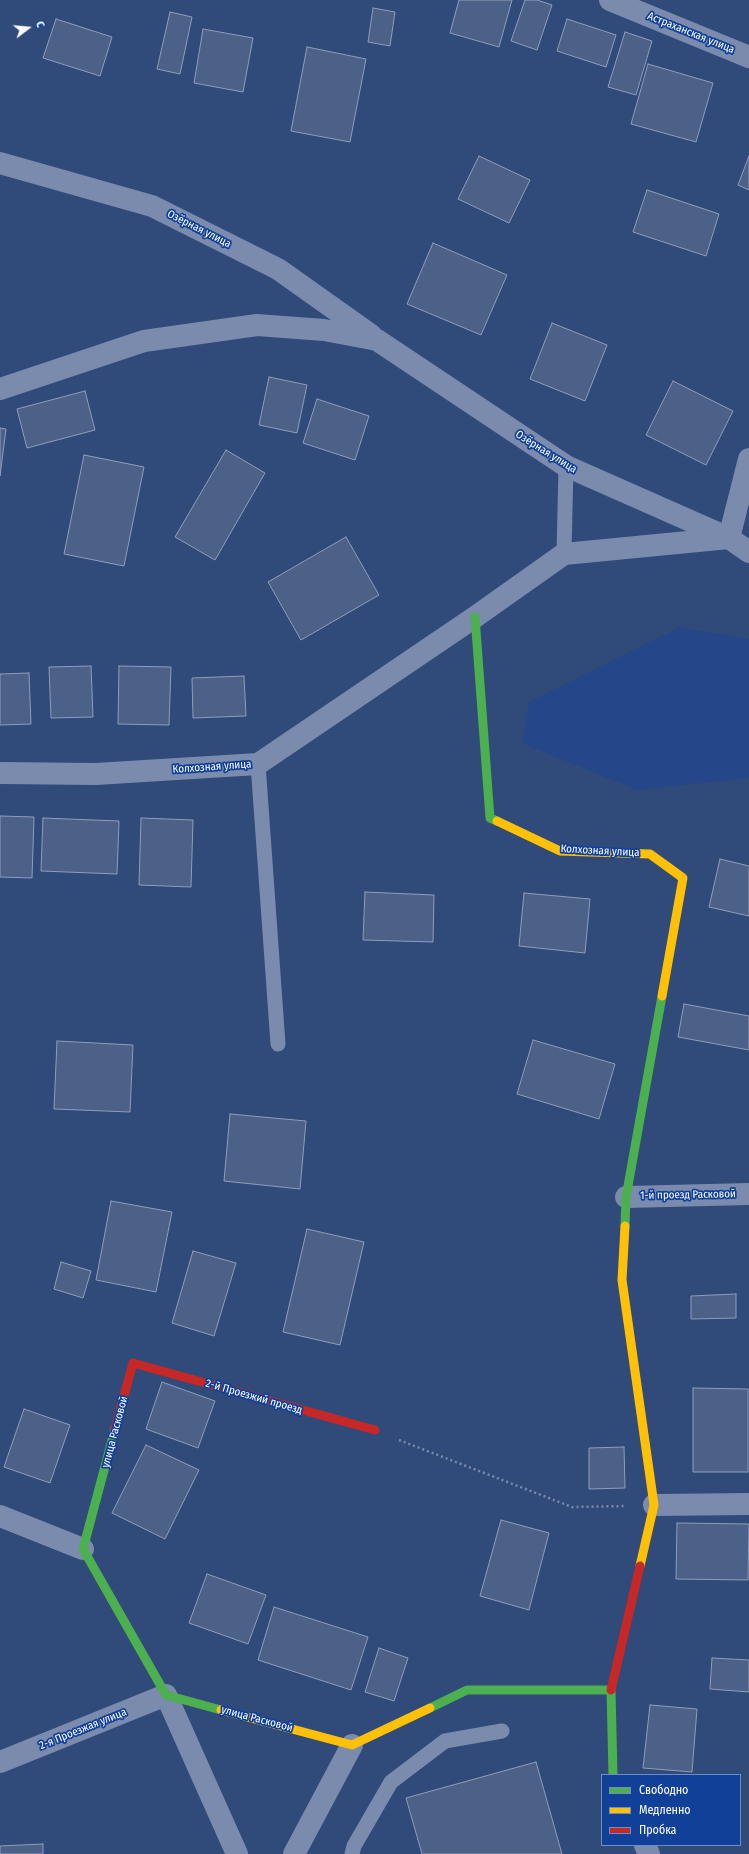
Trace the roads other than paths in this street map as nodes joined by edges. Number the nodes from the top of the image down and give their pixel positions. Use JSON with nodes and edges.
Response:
{"nodes":[{"id":1,"x":610,"y":0,"type":"edge"},
{"id":2,"x":749,"y":57,"type":"edge"},
{"id":3,"x":0,"y":164,"type":"edge"},
{"id":4,"x":377,"y":340,"type":"junction"},
{"id":5,"x":0,"y":389,"type":"edge"},
{"id":6,"x":749,"y":459,"type":"edge"},
{"id":7,"x":566,"y":466,"type":"junction"},
{"id":8,"x":729,"y":538,"type":"junction"},
{"id":9,"x":749,"y":552,"type":"edge"},
{"id":10,"x":564,"y":554,"type":"junction"},
{"id":11,"x":475,"y":617,"type":"junction"},
{"id":12,"x":258,"y":764,"type":"junction"},
{"id":13,"x":0,"y":773,"type":"edge"},
{"id":14,"x":278,"y":1044,"type":"dead end"},
{"id":15,"x":749,"y":1194,"type":"edge"},
{"id":16,"x":626,"y":1196,"type":"junction"},
{"id":17,"x":134,"y":1363,"type":"joint"},
{"id":18,"x":374,"y":1430,"type":"road end"},
{"id":19,"x":749,"y":1504,"type":"edge"},
{"id":20,"x":654,"y":1505,"type":"junction"},
{"id":21,"x":0,"y":1516,"type":"edge"},
{"id":22,"x":84,"y":1549,"type":"junction"},
{"id":23,"x":611,"y":1690,"type":"junction"},
{"id":24,"x":166,"y":1695,"type":"junction"},
{"id":25,"x":502,"y":1731,"type":"dead end"},
{"id":26,"x":352,"y":1745,"type":"junction"},
{"id":27,"x":0,"y":1762,"type":"edge"},
{"id":28,"x":613,"y":1774,"type":"edge"},
{"id":29,"x":237,"y":1854,"type":"edge"},
{"id":30,"x":294,"y":1854,"type":"edge"},
{"id":31,"x":352,"y":1854,"type":"edge"}],
"edges":[{"from":1,"to":2,"type":"street","name":"Астраханская улица"},
{"from":3,"to":4,"type":"street","name":"Озёрная улица"},
{"from":4,"to":5,"type":"street","name":"Озёрная улица"},
{"from":4,"to":7,"type":"street","name":"Озёрная улица"},
{"from":6,"to":8,"type":"street"},
{"from":7,"to":8,"type":"street","name":"Озёрная улица"},
{"from":7,"to":10,"type":"lane"},
{"from":8,"to":9,"type":"street","name":"Озёрная улица"},
{"from":8,"to":10,"type":"street","name":"Колхозная улица"},
{"from":10,"to":11,"type":"street","name":"Колхозная улица"},
{"from":11,"to":12,"type":"street","name":"Колхозная улица"},
{"from":11,"to":16,"type":"street","name":"Колхозная улица"},
{"from":12,"to":13,"type":"street","name":"Колхозная улица"},
{"from":12,"to":14,"type":"lane"},
{"from":15,"to":16,"type":"street","name":"1-й проезд Расковой"},
{"from":16,"to":20,"type":"street"},
{"from":17,"to":18,"type":"street","name":"2-й Проезжий проезд"},
{"from":17,"to":22,"type":"street","name":"улица Расковой"},
{"from":19,"to":20,"type":"street"},
{"from":20,"to":23,"type":"street"},
{"from":21,"to":22,"type":"street"},
{"from":22,"to":24,"type":"street"},
{"from":23,"to":26,"type":"street"},
{"from":23,"to":28,"type":"street"},
{"from":24,"to":26,"type":"street","name":"улица Расковой"},
{"from":24,"to":27,"type":"street","name":"2-я Проезжая улица"},
{"from":24,"to":29,"type":"street"},
{"from":25,"to":31,"type":"lane"},
{"from":26,"to":30,"type":"street"}]}
